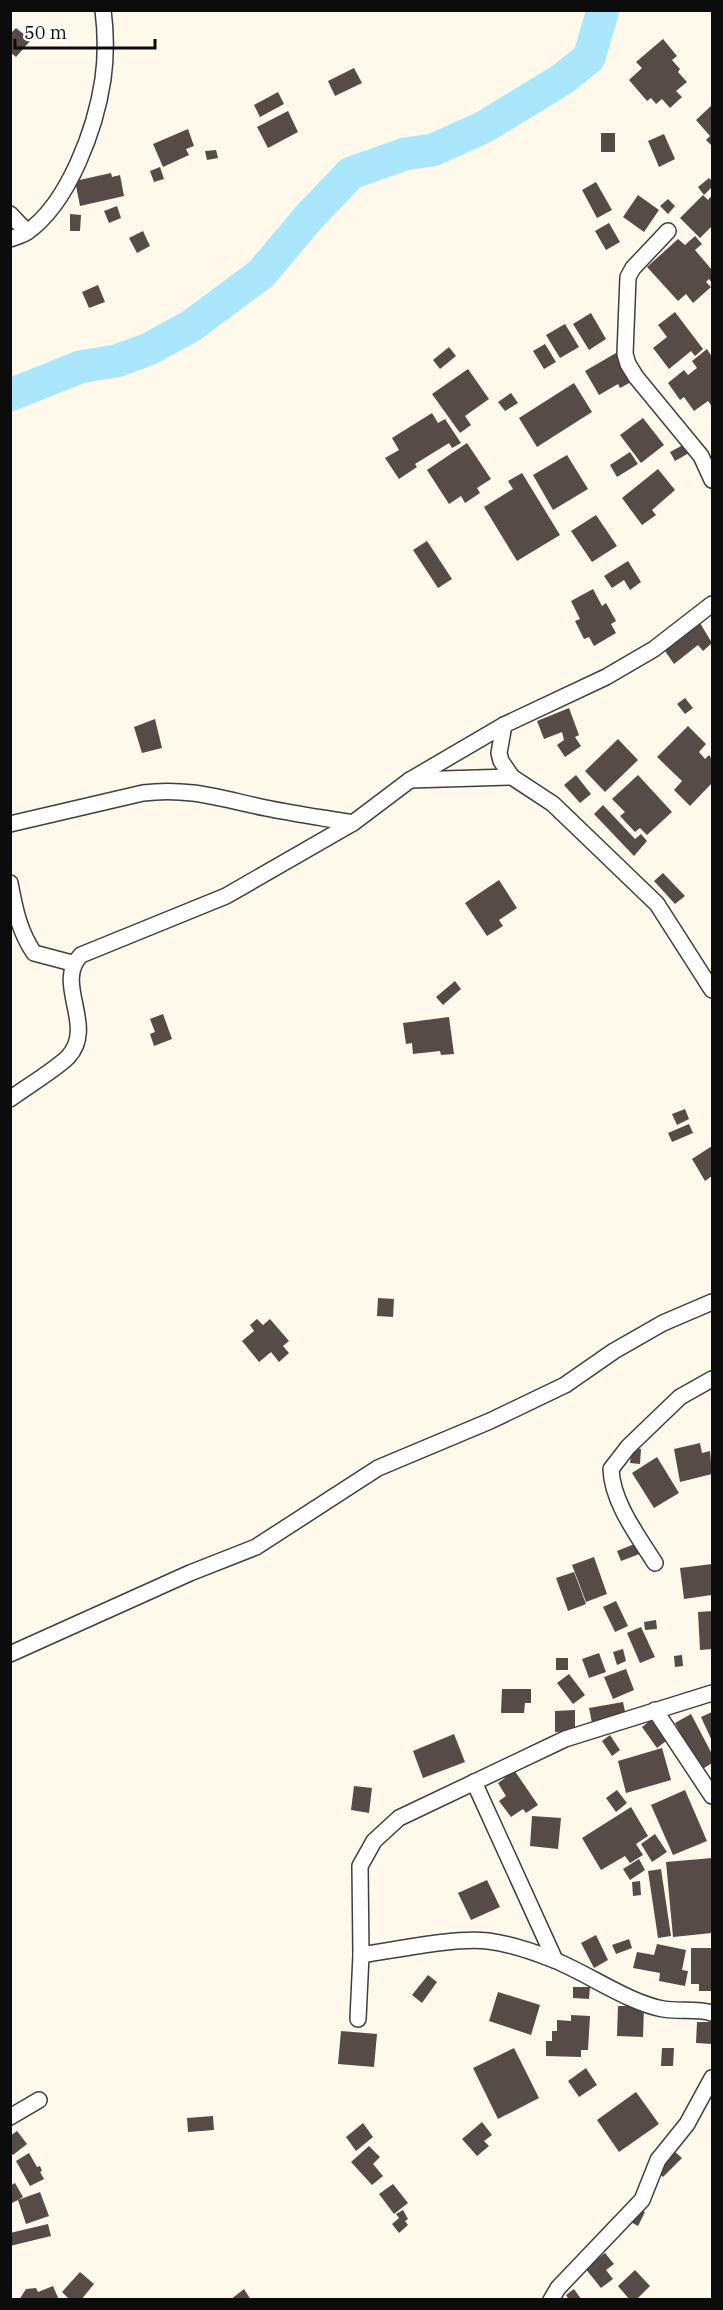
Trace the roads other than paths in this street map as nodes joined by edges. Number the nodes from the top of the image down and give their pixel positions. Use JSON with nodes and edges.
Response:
{"nodes":[{"id":1,"x":104,"y":10,"type":"edge"},
{"id":2,"x":10,"y":214,"type":"edge"},
{"id":3,"x":668,"y":231,"type":"dead end"},
{"id":4,"x":27,"y":232,"type":"junction"},
{"id":5,"x":10,"y":239,"type":"edge"},
{"id":6,"x":707,"y":452,"type":"edge"},
{"id":7,"x":712,"y":480,"type":"edge"},
{"id":8,"x":712,"y":604,"type":"edge"},
{"id":9,"x":504,"y":725,"type":"junction"},
{"id":10,"x":512,"y":777,"type":"junction"},
{"id":11,"x":410,"y":780,"type":"junction"},
{"id":12,"x":353,"y":823,"type":"junction"},
{"id":13,"x":10,"y":824,"type":"edge"},
{"id":14,"x":10,"y":883,"type":"edge"},
{"id":15,"x":72,"y":963,"type":"junction"},
{"id":16,"x":712,"y":990,"type":"edge"},
{"id":17,"x":10,"y":1099,"type":"edge"},
{"id":18,"x":712,"y":1302,"type":"edge"},
{"id":19,"x":712,"y":1379,"type":"edge"},
{"id":20,"x":655,"y":1563,"type":"dead end"},
{"id":21,"x":10,"y":1653,"type":"edge"},
{"id":22,"x":712,"y":1693,"type":"edge"},
{"id":23,"x":655,"y":1710,"type":"junction"},
{"id":24,"x":474,"y":1782,"type":"junction"},
{"id":25,"x":712,"y":1796,"type":"edge"},
{"id":26,"x":361,"y":1955,"type":"junction"},
{"id":27,"x":555,"y":1960,"type":"junction"},
{"id":28,"x":712,"y":2013,"type":"edge"},
{"id":29,"x":358,"y":2019,"type":"dead end"},
{"id":30,"x":712,"y":2078,"type":"edge"},
{"id":31,"x":39,"y":2100,"type":"dead end"},
{"id":32,"x":10,"y":2117,"type":"edge"},
{"id":33,"x":551,"y":2300,"type":"edge"}],
"edges":[{"from":1,"to":4,"type":"street"},
{"from":2,"to":4,"type":"street"},
{"from":3,"to":6,"type":"street"},
{"from":4,"to":5,"type":"street"},
{"from":6,"to":7,"type":"street"},
{"from":8,"to":9,"type":"street"},
{"from":9,"to":10,"type":"street"},
{"from":9,"to":11,"type":"street"},
{"from":10,"to":11,"type":"street"},
{"from":10,"to":16,"type":"street"},
{"from":11,"to":12,"type":"street"},
{"from":12,"to":13,"type":"street"},
{"from":12,"to":15,"type":"street"},
{"from":14,"to":15,"type":"street"},
{"from":15,"to":17,"type":"street"},
{"from":18,"to":21,"type":"street"},
{"from":19,"to":20,"type":"street"},
{"from":22,"to":23,"type":"street"},
{"from":23,"to":24,"type":"street"},
{"from":23,"to":25,"type":"street"},
{"from":24,"to":26,"type":"street"},
{"from":24,"to":27,"type":"street"},
{"from":26,"to":27,"type":"street"},
{"from":26,"to":29,"type":"street"},
{"from":27,"to":28,"type":"street"},
{"from":30,"to":33,"type":"street"},
{"from":31,"to":32,"type":"street"}]}
